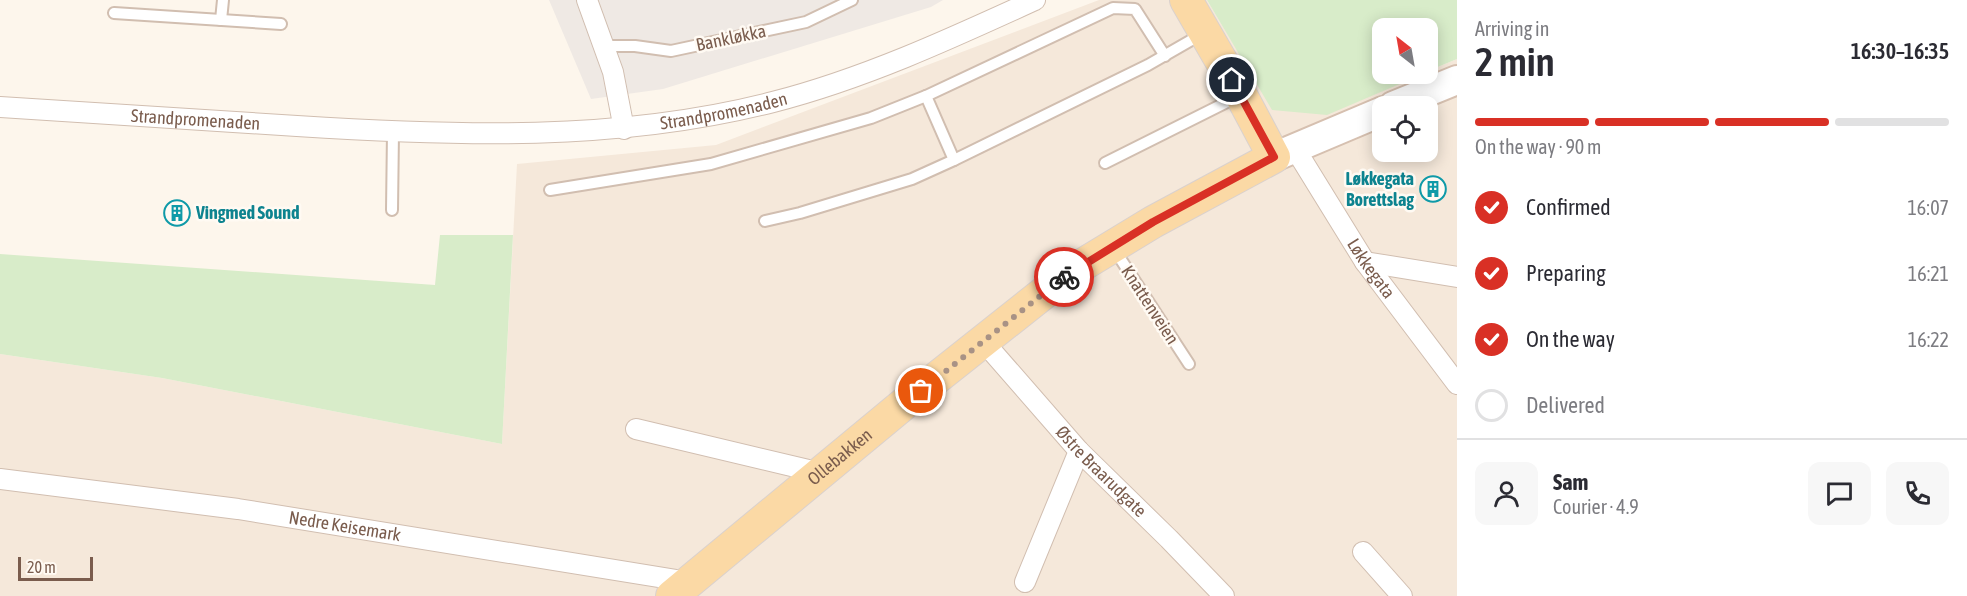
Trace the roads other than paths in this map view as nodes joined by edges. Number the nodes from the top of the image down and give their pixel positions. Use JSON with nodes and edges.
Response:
{"nodes":[{"id":1,"x":222,"y":0,"type":"edge"},
{"id":2,"x":586,"y":0,"type":"edge"},
{"id":3,"x":852,"y":0,"type":"edge"},
{"id":4,"x":1035,"y":0,"type":"edge"},
{"id":5,"x":1186,"y":0,"type":"edge"},
{"id":6,"x":114,"y":13,"type":"dead end"},
{"id":7,"x":221,"y":20,"type":"junction"},
{"id":8,"x":280,"y":24,"type":"dead end"},
{"id":9,"x":1205,"y":33,"type":"junction"},
{"id":10,"x":605,"y":46,"type":"junction"},
{"id":11,"x":1165,"y":56,"type":"junction"},
{"id":12,"x":1457,"y":80,"type":"edge"},
{"id":13,"x":1241,"y":95,"type":"junction"},
{"id":14,"x":926,"y":96,"type":"junction"},
{"id":15,"x":1418,"y":96,"type":"edge"},
{"id":16,"x":0,"y":107,"type":"edge"},
{"id":17,"x":1372,"y":116,"type":"edge"},
{"id":18,"x":624,"y":129,"type":"junction"},
{"id":19,"x":393,"y":132,"type":"junction"},
{"id":20,"x":1284,"y":152,"type":"junction"},
{"id":21,"x":954,"y":160,"type":"junction"},
{"id":22,"x":1105,"y":163,"type":"dead end"},
{"id":23,"x":550,"y":190,"type":"dead end"},
{"id":24,"x":392,"y":210,"type":"dead end"},
{"id":25,"x":765,"y":220,"type":"dead end"},
{"id":26,"x":1112,"y":246,"type":"junction"},
{"id":27,"x":1365,"y":262,"type":"junction"},
{"id":28,"x":1457,"y":277,"type":"edge"},
{"id":29,"x":983,"y":341,"type":"junction"},
{"id":30,"x":1189,"y":364,"type":"dead end"},
{"id":31,"x":1457,"y":384,"type":"edge"},
{"id":32,"x":636,"y":429,"type":"dead end"},
{"id":33,"x":1079,"y":451,"type":"junction"},
{"id":34,"x":821,"y":473,"type":"junction"},
{"id":35,"x":0,"y":479,"type":"edge"},
{"id":36,"x":1363,"y":552,"type":"dead end"},
{"id":37,"x":1025,"y":582,"type":"dead end"},
{"id":38,"x":681,"y":589,"type":"edge"},
{"id":39,"x":1224,"y":596,"type":"edge"},
{"id":40,"x":1402,"y":596,"type":"edge"}],
"edges":[{"from":1,"to":7,"type":"lane"},
{"from":2,"to":10,"type":"street"},
{"from":3,"to":10,"type":"lane","name":"Bankløkka"},
{"from":4,"to":18,"type":"street","name":"Strandpromenaden"},
{"from":5,"to":9,"type":"main road","name":"Løkkegata"},
{"from":6,"to":7,"type":"lane"},
{"from":7,"to":8,"type":"lane"},
{"from":9,"to":11,"type":"lane"},
{"from":9,"to":13,"type":"main road","name":"Løkkegata"},
{"from":10,"to":18,"type":"street"},
{"from":11,"to":14,"type":"lane"},
{"from":11,"to":21,"type":"lane"},
{"from":12,"to":15,"type":"main road"},
{"from":13,"to":20,"type":"main road","name":"Løkkegata"},
{"from":13,"to":22,"type":"lane"},
{"from":14,"to":21,"type":"lane"},
{"from":14,"to":23,"type":"lane"},
{"from":16,"to":19,"type":"street","name":"Strandpromenaden"},
{"from":17,"to":20,"type":"main road","name":"Ollebakken"},
{"from":18,"to":19,"type":"street","name":"Strandpromenaden"},
{"from":19,"to":24,"type":"lane"},
{"from":20,"to":26,"type":"main road","name":"Ollebakken"},
{"from":20,"to":27,"type":"street","name":"Løkkegata"},
{"from":21,"to":25,"type":"lane"},
{"from":26,"to":29,"type":"main road","name":"Ollebakken"},
{"from":26,"to":30,"type":"lane","name":"Knattenveien"},
{"from":27,"to":28,"type":"street"},
{"from":27,"to":31,"type":"street","name":"Løkkegata"},
{"from":29,"to":33,"type":"street","name":"Østre Braarudgate"},
{"from":29,"to":34,"type":"main road","name":"Ollebakken"},
{"from":32,"to":34,"type":"street"},
{"from":33,"to":37,"type":"street"},
{"from":33,"to":39,"type":"street","name":"Østre Braarudgate"},
{"from":34,"to":38,"type":"main road","name":"Ollebakken"},
{"from":35,"to":38,"type":"street","name":"Nedre Keisemark"},
{"from":36,"to":40,"type":"street"}]}
